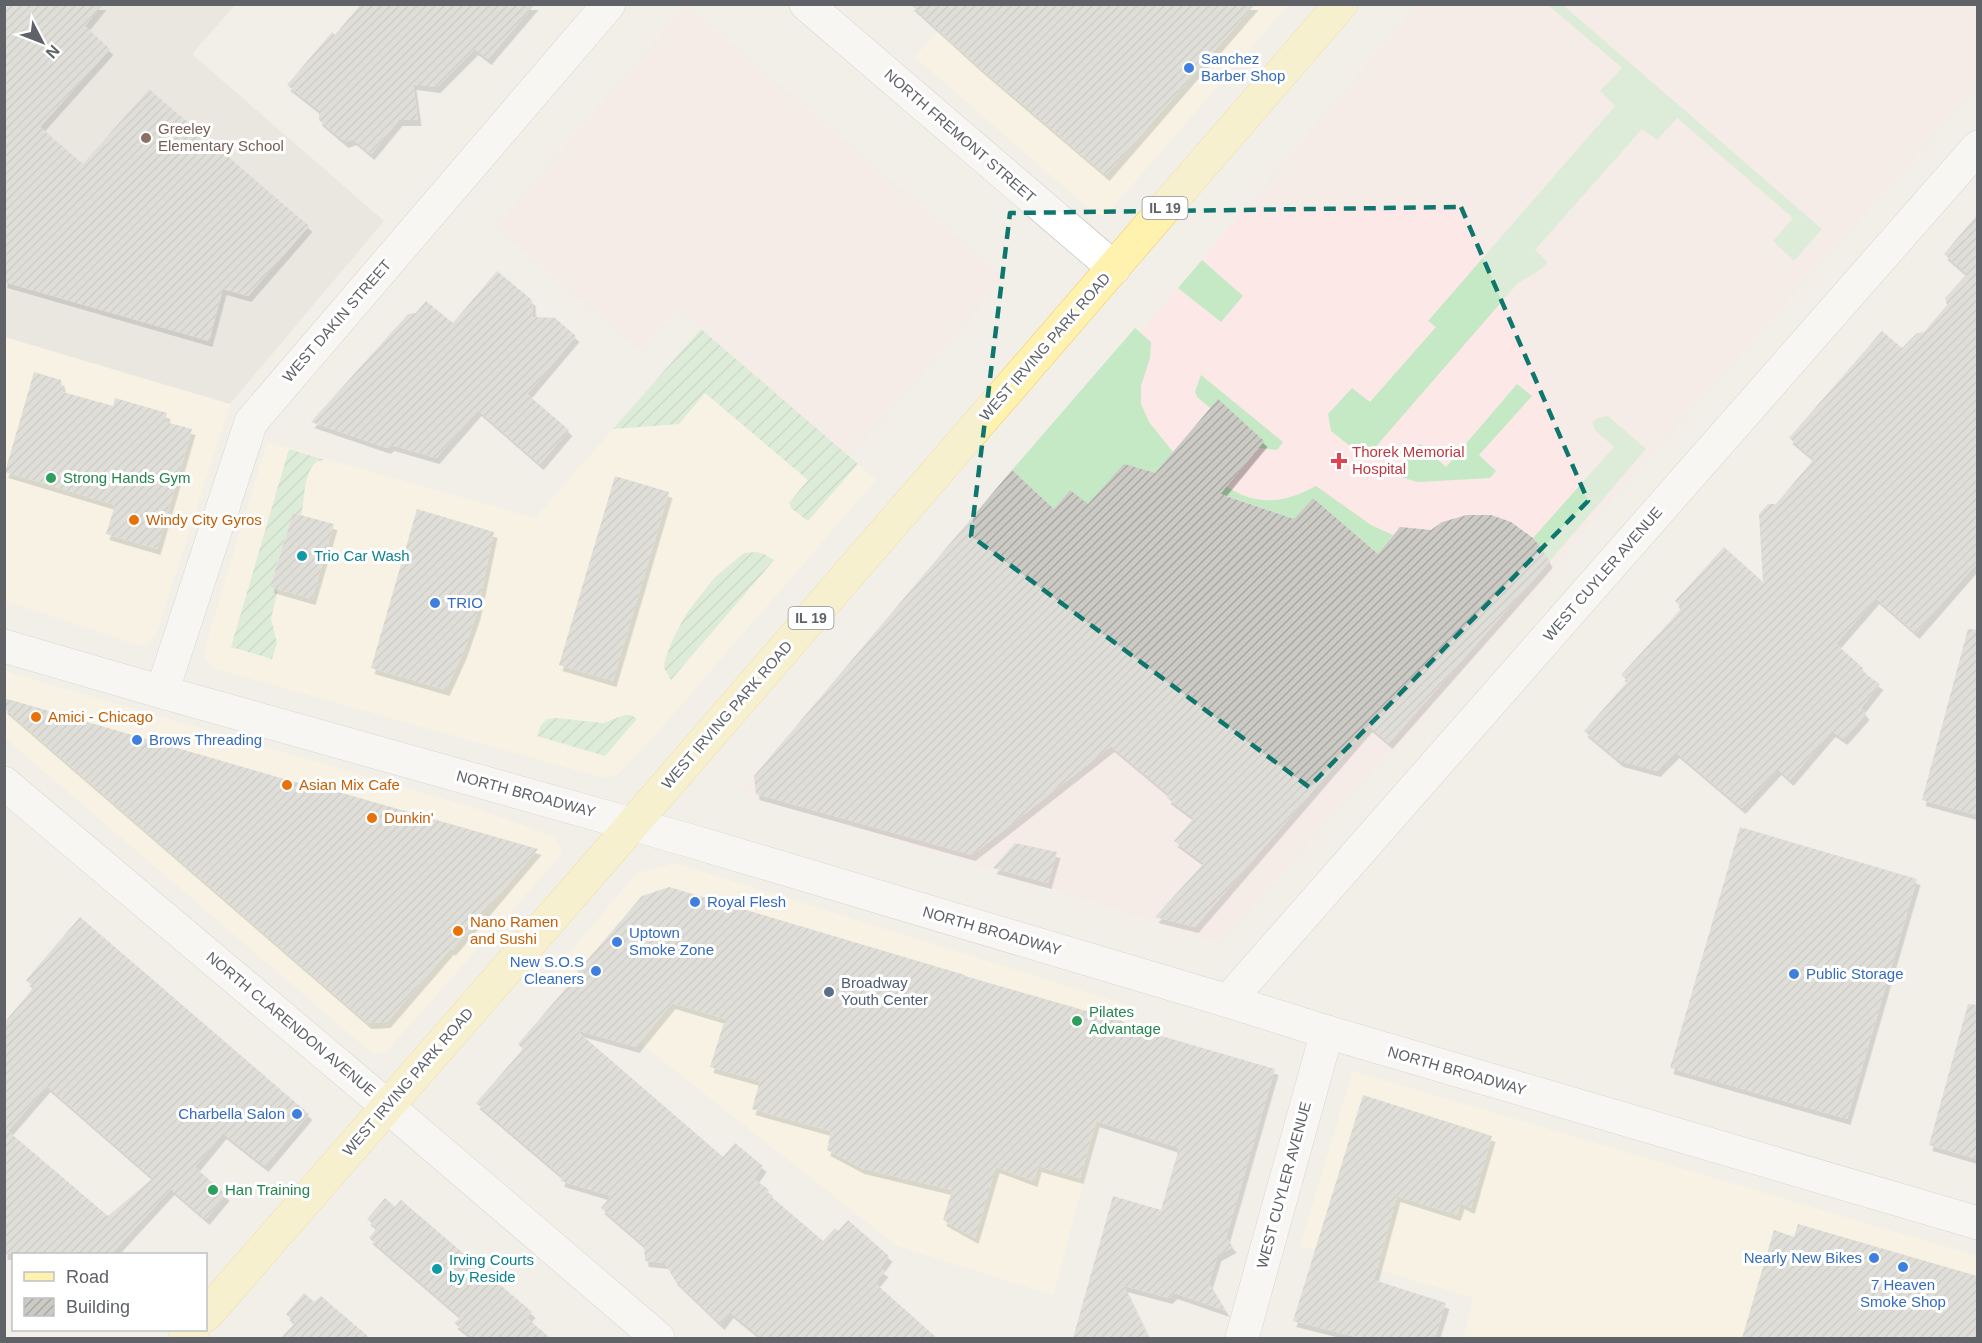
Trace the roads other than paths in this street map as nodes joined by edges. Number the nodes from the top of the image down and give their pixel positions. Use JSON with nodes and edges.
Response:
{"nodes":[{"id":1,"x":609,"y":4,"type":"edge"},
{"id":2,"x":806,"y":4,"type":"edge"},
{"id":3,"x":1341,"y":4,"type":"edge"},
{"id":4,"x":1977,"y":147,"type":"edge"},
{"id":5,"x":1114,"y":268,"type":"junction"},
{"id":6,"x":4,"y":646,"type":"edge"},
{"id":7,"x":162,"y":692,"type":"junction"},
{"id":8,"x":4,"y":783,"type":"edge"},
{"id":9,"x":633,"y":824,"type":"junction"},
{"id":10,"x":1228,"y":1001,"type":"junction"},
{"id":11,"x":1327,"y":1032,"type":"junction"},
{"id":12,"x":387,"y":1106,"type":"junction"},
{"id":13,"x":1977,"y":1223,"type":"edge"},
{"id":14,"x":207,"y":1314,"type":"edge"},
{"id":15,"x":657,"y":1338,"type":"edge"},
{"id":16,"x":1242,"y":1338,"type":"edge"}],
"edges":[{"from":1,"to":7,"type":"street","name":"WEST DAKIN STREET"},
{"from":2,"to":5,"type":"street","name":"NORTH FREMONT STREET"},
{"from":3,"to":5,"type":"main road","name":"WEST IRVING PARK ROAD","number":"IL 19"},
{"from":4,"to":10,"type":"street","name":"WEST CUYLER AVENUE"},
{"from":5,"to":9,"type":"main road","name":"WEST IRVING PARK ROAD","number":"IL 19"},
{"from":6,"to":7,"type":"street","name":"NORTH BROADWAY"},
{"from":7,"to":9,"type":"street","name":"NORTH BROADWAY"},
{"from":8,"to":12,"type":"street","name":"NORTH CLARENDON AVENUE"},
{"from":9,"to":10,"type":"street","name":"NORTH BROADWAY"},
{"from":9,"to":12,"type":"main road","name":"WEST IRVING PARK ROAD","number":"IL 19"},
{"from":10,"to":11,"type":"street","name":"NORTH BROADWAY"},
{"from":11,"to":13,"type":"street","name":"NORTH BROADWAY"},
{"from":11,"to":16,"type":"street","name":"WEST CUYLER AVENUE"},
{"from":12,"to":14,"type":"main road","name":"WEST IRVING PARK ROAD","number":"IL 19"},
{"from":12,"to":15,"type":"street","name":"NORTH CLARENDON AVENUE"}]}
